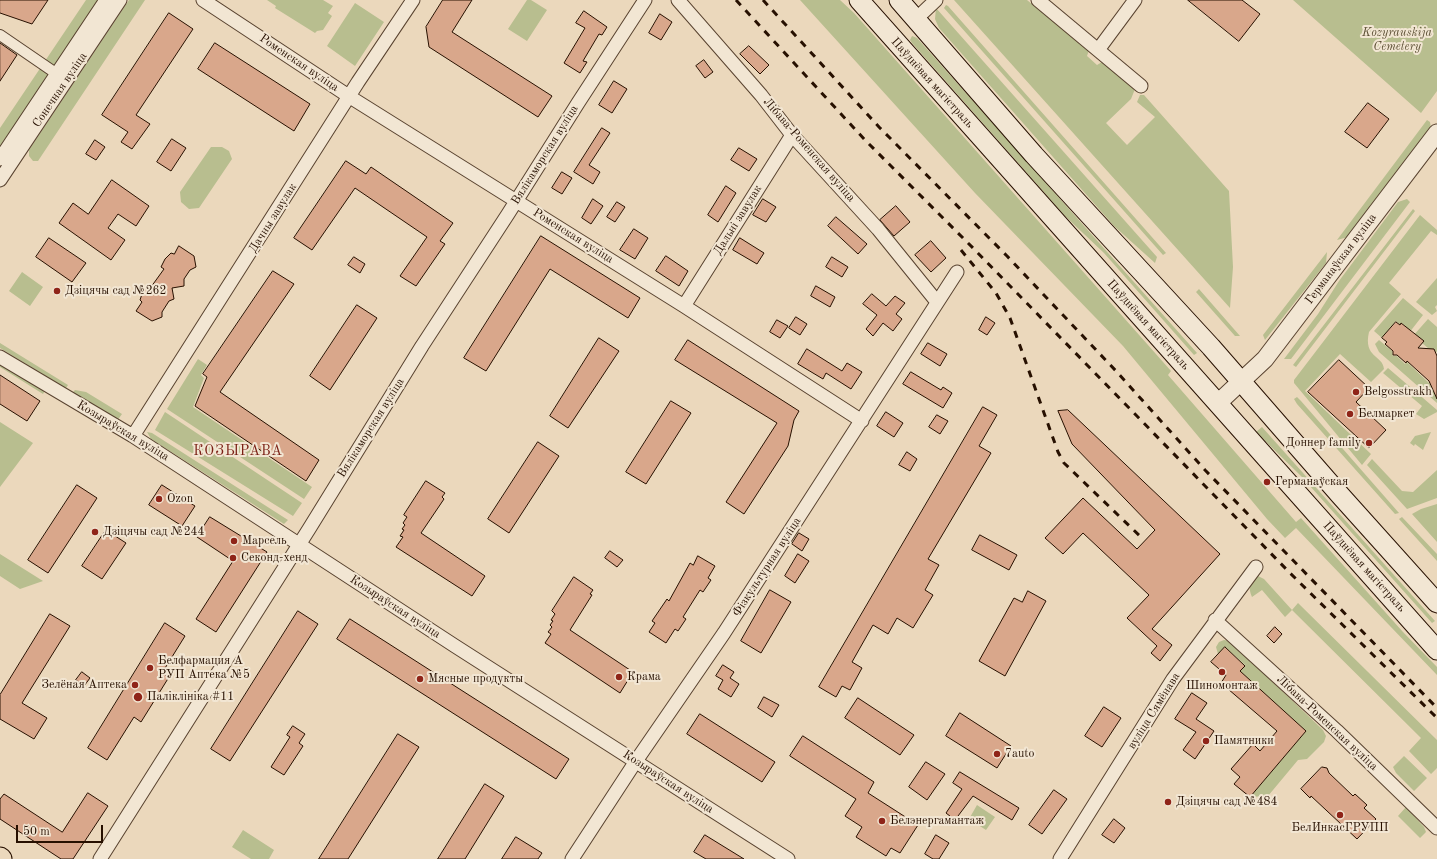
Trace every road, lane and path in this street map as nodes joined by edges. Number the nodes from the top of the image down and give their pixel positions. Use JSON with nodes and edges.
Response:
{"nodes":[{"id":1,"x":106,"y":0,"type":"edge"},
{"id":2,"x":120,"y":0,"type":"edge"},
{"id":3,"x":203,"y":0,"type":"edge"},
{"id":4,"x":413,"y":0,"type":"edge"},
{"id":5,"x":646,"y":0,"type":"edge"},
{"id":6,"x":678,"y":0,"type":"edge"},
{"id":7,"x":859,"y":0,"type":"edge"},
{"id":8,"x":899,"y":0,"type":"edge"},
{"id":9,"x":936,"y":0,"type":"edge"},
{"id":10,"x":1038,"y":0,"type":"edge"},
{"id":11,"x":1135,"y":0,"type":"edge"},
{"id":12,"x":916,"y":19,"type":"junction"},
{"id":13,"x":0,"y":36,"type":"edge"},
{"id":14,"x":894,"y":40,"type":"junction"},
{"id":15,"x":1098,"y":50,"type":"junction"},
{"id":16,"x":57,"y":74,"type":"junction"},
{"id":17,"x":1141,"y":86,"type":"dead end"},
{"id":18,"x":350,"y":97,"type":"junction"},
{"id":19,"x":1437,"y":133,"type":"edge"},
{"id":20,"x":792,"y":135,"type":"junction"},
{"id":21,"x":0,"y":159,"type":"edge"},
{"id":22,"x":0,"y":180,"type":"edge"},
{"id":23,"x":517,"y":200,"type":"junction"},
{"id":24,"x":957,"y":272,"type":"dead end"},
{"id":25,"x":937,"y":302,"type":"junction"},
{"id":26,"x":684,"y":306,"type":"junction"},
{"id":27,"x":0,"y":357,"type":"edge"},
{"id":28,"x":1241,"y":382,"type":"junction"},
{"id":29,"x":1218,"y":403,"type":"junction"},
{"id":30,"x":862,"y":420,"type":"junction"},
{"id":31,"x":133,"y":436,"type":"junction"},
{"id":32,"x":300,"y":544,"type":"junction"},
{"id":33,"x":1256,"y":567,"type":"dead end"},
{"id":34,"x":1437,"y":603,"type":"edge"},
{"id":35,"x":1215,"y":620,"type":"junction"},
{"id":36,"x":1437,"y":650,"type":"edge"},
{"id":37,"x":636,"y":761,"type":"junction"},
{"id":38,"x":1437,"y":828,"type":"edge"},
{"id":39,"x":100,"y":859,"type":"edge"},
{"id":40,"x":572,"y":859,"type":"edge"},
{"id":41,"x":788,"y":859,"type":"edge"},
{"id":42,"x":1060,"y":859,"type":"edge"}],
"edges":[{"from":1,"to":16,"type":"street","name":"Сонечная вуліца"},
{"from":2,"to":22,"type":"street","name":"Сонечная вуліца"},
{"from":3,"to":18,"type":"street","name":"Роменская вуліца"},
{"from":4,"to":18,"type":"street","name":"Дачны завулак"},
{"from":5,"to":23,"type":"street","name":"Вялікаморская вуліца"},
{"from":6,"to":20,"type":"street","name":"Лібава-Роменская вуліца"},
{"from":7,"to":14,"type":"main road","name":"Паўднёвая магістраль"},
{"from":8,"to":12,"type":"main road"},
{"from":9,"to":12,"type":"street"},
{"from":10,"to":15,"type":"street"},
{"from":11,"to":15,"type":"street"},
{"from":12,"to":14,"type":"main road"},
{"from":12,"to":28,"type":"main road"},
{"from":13,"to":16,"type":"street"},
{"from":14,"to":29,"type":"main road","name":"Паўднёвая магістраль"},
{"from":15,"to":17,"type":"street"},
{"from":16,"to":21,"type":"street","name":"Сонечная вуліца"},
{"from":18,"to":23,"type":"street","name":"Роменская вуліца"},
{"from":18,"to":31,"type":"street","name":"Дачны завулак"},
{"from":19,"to":28,"type":"street","name":"Германаўская вуліца"},
{"from":20,"to":25,"type":"street","name":"Лібава-Роменская вуліца"},
{"from":20,"to":26,"type":"street","name":"Дальні завулак"},
{"from":23,"to":26,"type":"street","name":"Роменская вуліца"},
{"from":23,"to":32,"type":"street","name":"Вялікаморская вуліца"},
{"from":24,"to":25,"type":"street","name":"Фізкультурная вуліца"},
{"from":25,"to":30,"type":"street","name":"Фізкультурная вуліца"},
{"from":26,"to":30,"type":"street","name":"Роменская вуліца"},
{"from":27,"to":31,"type":"street","name":"Козыраўская вуліца"},
{"from":28,"to":29,"type":"street","name":"Германаўская вуліца"},
{"from":28,"to":34,"type":"main road"},
{"from":29,"to":36,"type":"main road","name":"Паўднёвая магістраль"},
{"from":30,"to":37,"type":"street","name":"Фізкультурная вуліца"},
{"from":31,"to":32,"type":"street","name":"Козыраўская вуліца"},
{"from":32,"to":37,"type":"street","name":"Козыраўская вуліца"},
{"from":32,"to":39,"type":"street","name":"Вялікаморская вуліца"},
{"from":33,"to":35,"type":"street","name":"вуліца Сямёнава"},
{"from":35,"to":38,"type":"street","name":"Лібава-Роменская вуліца"},
{"from":35,"to":42,"type":"street","name":"вуліца Сямёнава"},
{"from":37,"to":40,"type":"street","name":"Фізкультурная вуліца"},
{"from":37,"to":41,"type":"street","name":"Козыраўская вуліца"}]}
